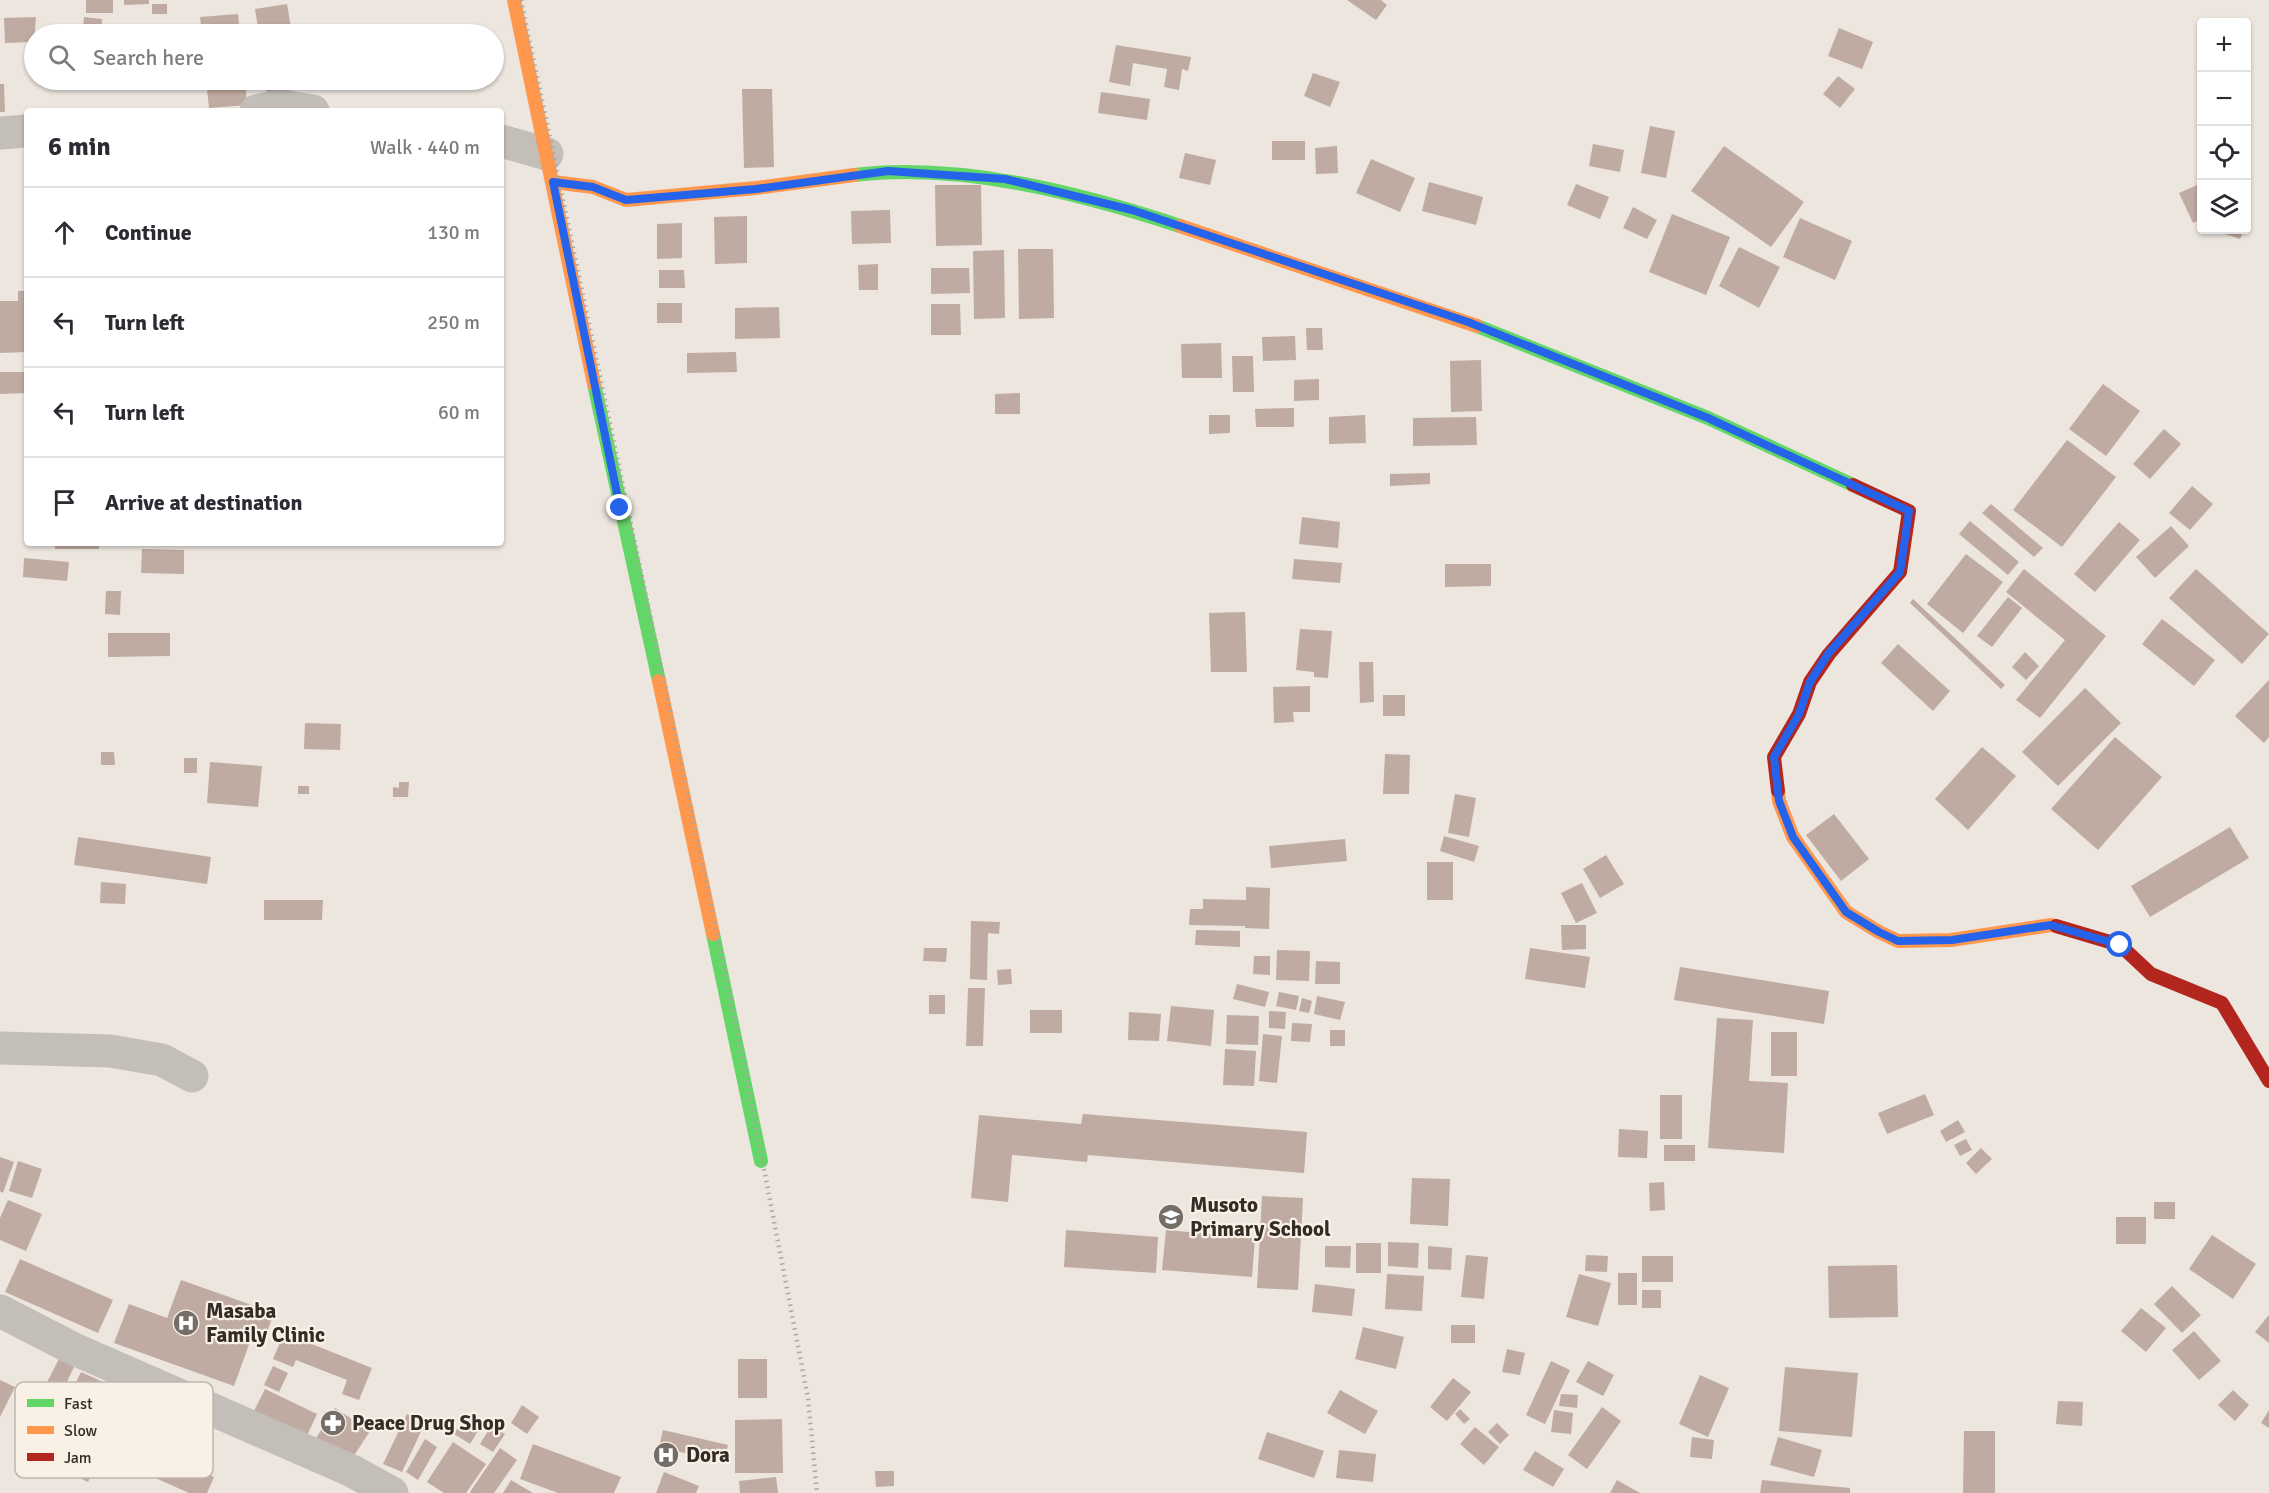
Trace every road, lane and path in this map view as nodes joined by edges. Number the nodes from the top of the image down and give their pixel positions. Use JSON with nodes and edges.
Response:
{"nodes":[{"id":1,"x":514,"y":0,"type":"edge"},
{"id":2,"x":270,"y":108,"type":"edge"},
{"id":3,"x":294,"y":108,"type":"edge"},
{"id":4,"x":24,"y":131,"type":"edge"},
{"id":5,"x":0,"y":133,"type":"edge"},
{"id":6,"x":504,"y":143,"type":"edge"},
{"id":7,"x":550,"y":168,"type":"junction"},
{"id":8,"x":0,"y":1048,"type":"edge"},
{"id":9,"x":192,"y":1076,"type":"dead end"},
{"id":10,"x":2269,"y":1081,"type":"edge"},
{"id":11,"x":761,"y":1161,"type":"dead end"},
{"id":12,"x":0,"y":1311,"type":"edge"},
{"id":13,"x":149,"y":1382,"type":"edge"},
{"id":14,"x":213,"y":1410,"type":"edge"},
{"id":15,"x":392,"y":1493,"type":"edge"}],
"edges":[{"from":1,"to":7,"type":"street"},
{"from":2,"to":3,"type":"street"},
{"from":4,"to":5,"type":"street"},
{"from":6,"to":7,"type":"street"},
{"from":7,"to":10,"type":"street"},
{"from":7,"to":11,"type":"street"},
{"from":8,"to":9,"type":"street"},
{"from":12,"to":13,"type":"street"},
{"from":14,"to":15,"type":"street"}]}
